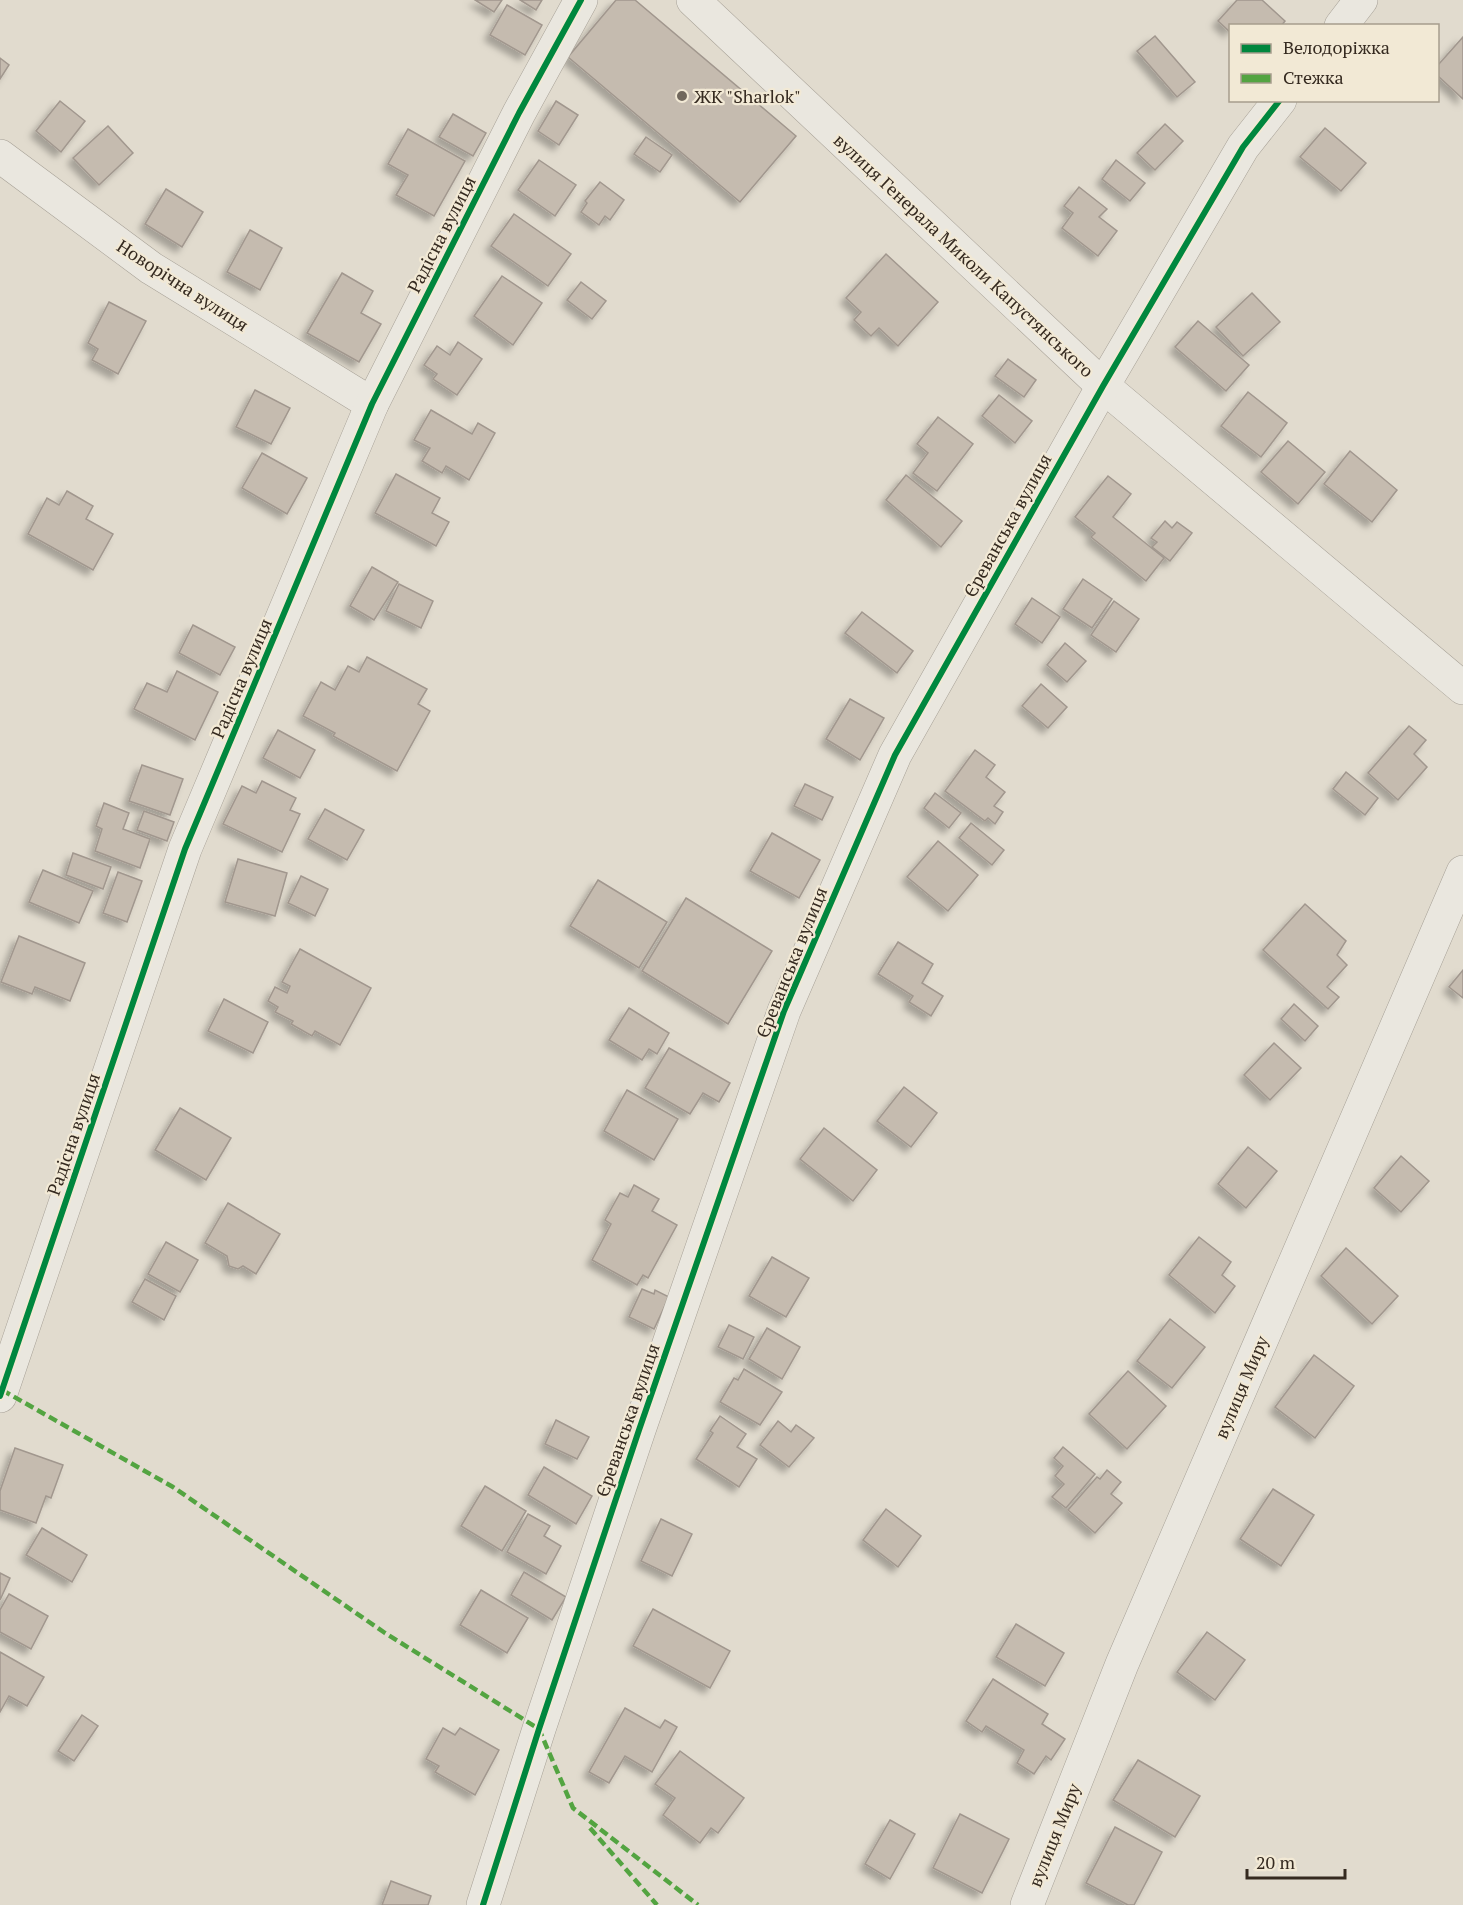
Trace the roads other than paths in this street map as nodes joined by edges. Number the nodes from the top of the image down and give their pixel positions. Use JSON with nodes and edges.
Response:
{"nodes":[{"id":1,"x":580,"y":0,"type":"edge"},
{"id":2,"x":693,"y":0,"type":"edge"},
{"id":3,"x":1361,"y":0,"type":"edge"},
{"id":4,"x":1343,"y":24,"type":"edge"},
{"id":5,"x":1278,"y":102,"type":"edge"},
{"id":6,"x":0,"y":156,"type":"edge"},
{"id":7,"x":1103,"y":386,"type":"junction"},
{"id":8,"x":372,"y":404,"type":"junction"},
{"id":9,"x":1462,"y":686,"type":"edge"},
{"id":10,"x":1463,"y":872,"type":"edge"},
{"id":11,"x":0,"y":1396,"type":"edge"},
{"id":12,"x":483,"y":1905,"type":"edge"},
{"id":13,"x":1027,"y":1905,"type":"edge"}],
"edges":[{"from":1,"to":8,"type":"street","name":"Радісна вулиця"},
{"from":2,"to":7,"type":"street","name":"вулиця Генерала Миколи Капустянського"},
{"from":3,"to":4,"type":"street"},
{"from":5,"to":7,"type":"street","name":"Єреванська вулиця"},
{"from":6,"to":8,"type":"street","name":"Новорічна вулиця"},
{"from":7,"to":9,"type":"street","name":"вулиця Генерала Миколи Капустянського"},
{"from":7,"to":12,"type":"street","name":"Єреванська вулиця"},
{"from":8,"to":11,"type":"street","name":"Радісна вулиця"},
{"from":10,"to":13,"type":"street","name":"вулиця Миру"}]}
